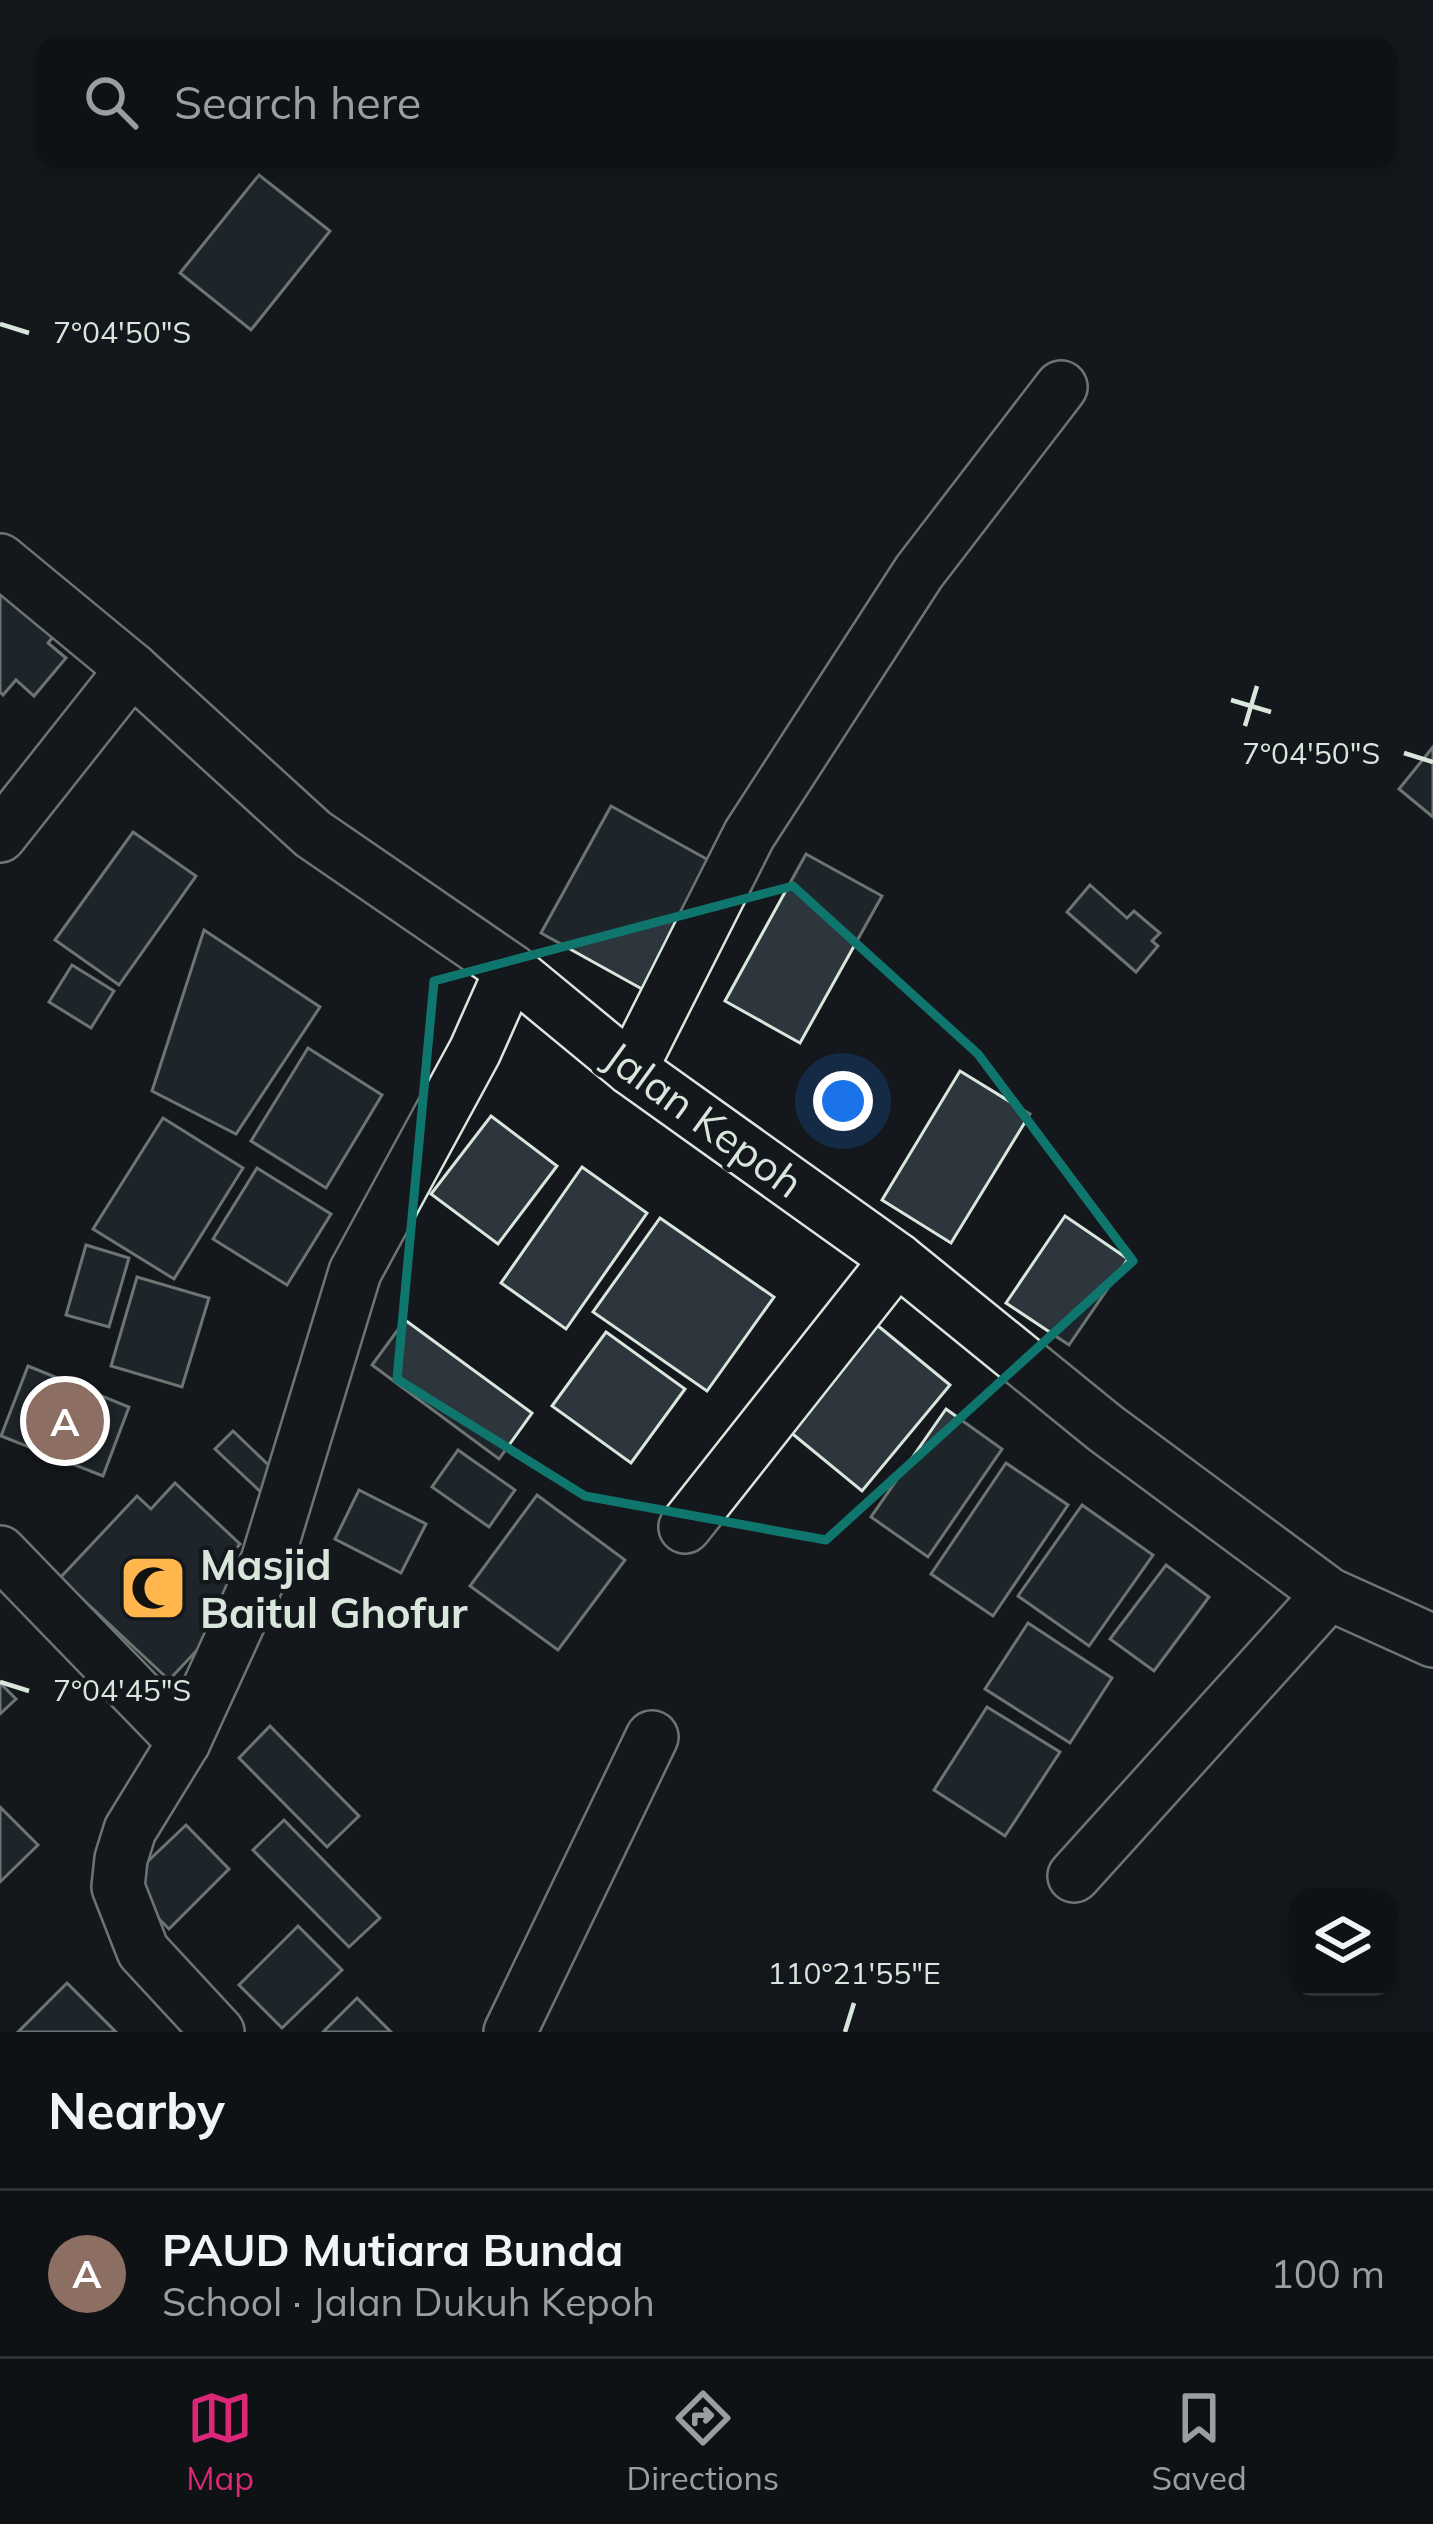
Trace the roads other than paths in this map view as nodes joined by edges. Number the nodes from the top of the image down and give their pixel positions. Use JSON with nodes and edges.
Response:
{"nodes":[{"id":1,"x":1061,"y":386,"type":"dead end"},
{"id":2,"x":0,"y":560,"type":"edge"},
{"id":3,"x":131,"y":669,"type":"junction"},
{"id":4,"x":0,"y":836,"type":"edge"},
{"id":5,"x":512,"y":970,"type":"junction"},
{"id":6,"x":632,"y":1069,"type":"junction"},
{"id":7,"x":897,"y":1259,"type":"junction"},
{"id":8,"x":685,"y":1527,"type":"dead end"},
{"id":9,"x":0,"y":1552,"type":"edge"},
{"id":10,"x":1329,"y":1594,"type":"junction"},
{"id":11,"x":1433,"y":1641,"type":"edge"},
{"id":12,"x":652,"y":1737,"type":"dead end"},
{"id":13,"x":184,"y":1742,"type":"junction"},
{"id":14,"x":1073,"y":1876,"type":"dead end"},
{"id":15,"x":218,"y":2032,"type":"edge"},
{"id":16,"x":510,"y":2032,"type":"edge"}],
"edges":[{"from":1,"to":6,"type":"street"},
{"from":2,"to":3,"type":"street","name":"Jalan Kepoh"},
{"from":3,"to":4,"type":"street"},
{"from":3,"to":5,"type":"street","name":"Jalan Kepoh"},
{"from":5,"to":6,"type":"street","name":"Jalan Kepoh"},
{"from":5,"to":13,"type":"street"},
{"from":6,"to":7,"type":"street","name":"Jalan Kepoh"},
{"from":7,"to":8,"type":"street"},
{"from":7,"to":10,"type":"street","name":"Jalan Kepoh"},
{"from":9,"to":13,"type":"street"},
{"from":10,"to":11,"type":"street","name":"Jalan Kepoh"},
{"from":10,"to":14,"type":"street"},
{"from":12,"to":16,"type":"street"},
{"from":13,"to":15,"type":"street"}]}
